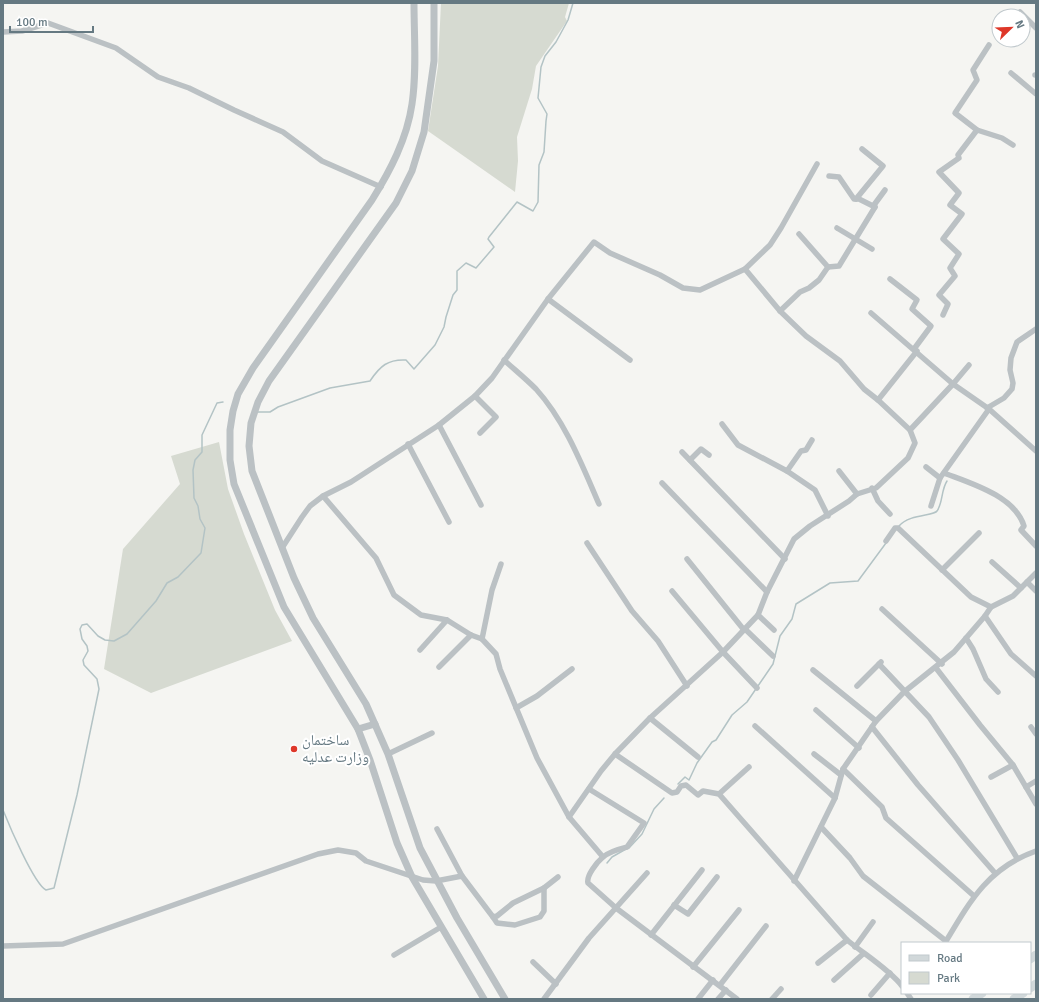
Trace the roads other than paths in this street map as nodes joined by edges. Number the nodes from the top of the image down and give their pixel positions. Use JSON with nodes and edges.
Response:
{"nodes":[{"id":1,"x":414,"y":3,"type":"edge"},
{"id":2,"x":434,"y":3,"type":"edge"},
{"id":3,"x":3,"y":32,"type":"edge"},
{"id":4,"x":989,"y":45,"type":"dead end"},
{"id":5,"x":1011,"y":73,"type":"dead end"},
{"id":6,"x":1036,"y":94,"type":"edge"},
{"id":7,"x":977,"y":130,"type":"junction"},
{"id":8,"x":1013,"y":145,"type":"dead end"},
{"id":9,"x":862,"y":149,"type":"dead end"},
{"id":10,"x":817,"y":164,"type":"dead end"},
{"id":11,"x":829,"y":176,"type":"dead end"},
{"id":12,"x":381,"y":187,"type":"junction"},
{"id":13,"x":885,"y":190,"type":"dead end"},
{"id":14,"x":856,"y":199,"type":"junction"},
{"id":15,"x":875,"y":207,"type":"junction"},
{"id":16,"x":837,"y":228,"type":"dead end"},
{"id":17,"x":799,"y":234,"type":"dead end"},
{"id":18,"x":856,"y":240,"type":"junction"},
{"id":19,"x":872,"y":249,"type":"dead end"},
{"id":20,"x":828,"y":267,"type":"junction"},
{"id":21,"x":745,"y":269,"type":"junction"},
{"id":22,"x":890,"y":279,"type":"dead end"},
{"id":23,"x":548,"y":299,"type":"junction"},
{"id":24,"x":780,"y":311,"type":"junction"},
{"id":25,"x":871,"y":313,"type":"dead end"},
{"id":26,"x":943,"y":315,"type":"dead end"},
{"id":27,"x":1036,"y":329,"type":"edge"},
{"id":28,"x":915,"y":350,"type":"junction"},
{"id":29,"x":504,"y":360,"type":"junction"},
{"id":30,"x":630,"y":360,"type":"dead end"},
{"id":31,"x":969,"y":365,"type":"dead end"},
{"id":32,"x":954,"y":384,"type":"junction"},
{"id":33,"x":475,"y":396,"type":"junction"},
{"id":34,"x":878,"y":400,"type":"junction"},
{"id":35,"x":988,"y":408,"type":"junction"},
{"id":36,"x":722,"y":424,"type":"dead end"},
{"id":37,"x":439,"y":425,"type":"junction"},
{"id":38,"x":910,"y":430,"type":"junction"},
{"id":39,"x":480,"y":433,"type":"dead end"},
{"id":40,"x":812,"y":440,"type":"dead end"},
{"id":41,"x":408,"y":444,"type":"junction"},
{"id":42,"x":1036,"y":451,"type":"edge"},
{"id":43,"x":682,"y":452,"type":"dead end"},
{"id":44,"x":709,"y":455,"type":"dead end"},
{"id":45,"x":690,"y":460,"type":"junction"},
{"id":46,"x":926,"y":467,"type":"dead end"},
{"id":47,"x":787,"y":471,"type":"junction"},
{"id":48,"x":838,"y":471,"type":"dead end"},
{"id":49,"x":944,"y":473,"type":"junction"},
{"id":50,"x":940,"y":478,"type":"junction"},
{"id":51,"x":662,"y":483,"type":"dead end"},
{"id":52,"x":872,"y":488,"type":"junction"},
{"id":53,"x":857,"y":494,"type":"junction"},
{"id":54,"x":323,"y":496,"type":"junction"},
{"id":55,"x":599,"y":504,"type":"dead end"},
{"id":56,"x":481,"y":505,"type":"dead end"},
{"id":57,"x":931,"y":506,"type":"dead end"},
{"id":58,"x":890,"y":514,"type":"dead end"},
{"id":59,"x":828,"y":516,"type":"junction"},
{"id":60,"x":449,"y":522,"type":"dead end"},
{"id":61,"x":979,"y":533,"type":"dead end"},
{"id":62,"x":886,"y":541,"type":"dead end"},
{"id":63,"x":587,"y":543,"type":"dead end"},
{"id":64,"x":1036,"y":546,"type":"edge"},
{"id":65,"x":282,"y":548,"type":"junction"},
{"id":66,"x":687,"y":559,"type":"dead end"},
{"id":67,"x":785,"y":559,"type":"junction"},
{"id":68,"x":992,"y":562,"type":"dead end"},
{"id":69,"x":501,"y":564,"type":"dead end"},
{"id":70,"x":942,"y":570,"type":"junction"},
{"id":71,"x":1036,"y":573,"type":"edge"},
{"id":72,"x":1027,"y":582,"type":"junction"},
{"id":73,"x":1021,"y":588,"type":"junction"},
{"id":74,"x":672,"y":591,"type":"dead end"},
{"id":75,"x":1036,"y":591,"type":"edge"},
{"id":76,"x":767,"y":592,"type":"junction"},
{"id":77,"x":991,"y":607,"type":"junction"},
{"id":78,"x":882,"y":609,"type":"dead end"},
{"id":79,"x":758,"y":615,"type":"junction"},
{"id":80,"x":985,"y":616,"type":"junction"},
{"id":81,"x":447,"y":620,"type":"junction"},
{"id":82,"x":745,"y":629,"type":"junction"},
{"id":83,"x":774,"y":630,"type":"dead end"},
{"id":84,"x":471,"y":636,"type":"junction"},
{"id":85,"x":966,"y":638,"type":"junction"},
{"id":86,"x":482,"y":639,"type":"junction"},
{"id":87,"x":420,"y":650,"type":"dead end"},
{"id":88,"x":723,"y":652,"type":"junction"},
{"id":89,"x":774,"y":656,"type":"dead end"},
{"id":90,"x":942,"y":664,"type":"junction"},
{"id":91,"x":438,"y":667,"type":"dead end"},
{"id":92,"x":936,"y":668,"type":"junction"},
{"id":93,"x":572,"y":669,"type":"dead end"},
{"id":94,"x":813,"y":670,"type":"dead end"},
{"id":95,"x":1036,"y":676,"type":"edge"},
{"id":96,"x":687,"y":686,"type":"junction"},
{"id":97,"x":857,"y":686,"type":"dead end"},
{"id":98,"x":757,"y":688,"type":"dead end"},
{"id":99,"x":904,"y":692,"type":"junction"},
{"id":100,"x":998,"y":692,"type":"dead end"},
{"id":101,"x":516,"y":708,"type":"junction"},
{"id":102,"x":816,"y":710,"type":"dead end"},
{"id":103,"x":650,"y":718,"type":"junction"},
{"id":104,"x":876,"y":721,"type":"junction"},
{"id":105,"x":375,"y":724,"type":"junction"},
{"id":106,"x":755,"y":726,"type":"dead end"},
{"id":107,"x":872,"y":727,"type":"junction"},
{"id":108,"x":1031,"y":727,"type":"dead end"},
{"id":109,"x":358,"y":729,"type":"junction"},
{"id":110,"x":432,"y":733,"type":"dead end"},
{"id":111,"x":1036,"y":734,"type":"edge"},
{"id":112,"x":859,"y":748,"type":"junction"},
{"id":113,"x":388,"y":754,"type":"junction"},
{"id":114,"x":615,"y":754,"type":"junction"},
{"id":115,"x":814,"y":754,"type":"dead end"},
{"id":116,"x":698,"y":756,"type":"dead end"},
{"id":117,"x":1013,"y":765,"type":"junction"},
{"id":118,"x":749,"y":767,"type":"dead end"},
{"id":119,"x":842,"y":772,"type":"junction"},
{"id":120,"x":991,"y":778,"type":"dead end"},
{"id":121,"x":1036,"y":782,"type":"edge"},
{"id":122,"x":1026,"y":787,"type":"junction"},
{"id":123,"x":589,"y":789,"type":"junction"},
{"id":124,"x":719,"y":794,"type":"junction"},
{"id":125,"x":834,"y":798,"type":"junction"},
{"id":126,"x":1036,"y":804,"type":"edge"},
{"id":127,"x":569,"y":817,"type":"junction"},
{"id":128,"x":821,"y":828,"type":"junction"},
{"id":129,"x":437,"y":829,"type":"dead end"},
{"id":130,"x":1036,"y":851,"type":"edge"},
{"id":131,"x":603,"y":857,"type":"junction"},
{"id":132,"x":1017,"y":858,"type":"junction"},
{"id":133,"x":702,"y":870,"type":"dead end"},
{"id":134,"x":995,"y":873,"type":"junction"},
{"id":135,"x":647,"y":874,"type":"dead end"},
{"id":136,"x":462,"y":876,"type":"junction"},
{"id":137,"x":412,"y":877,"type":"junction"},
{"id":138,"x":558,"y":877,"type":"dead end"},
{"id":139,"x":717,"y":877,"type":"dead end"},
{"id":140,"x":436,"y":881,"type":"junction"},
{"id":141,"x":794,"y":881,"type":"junction"},
{"id":142,"x":544,"y":888,"type":"junction"},
{"id":143,"x":974,"y":896,"type":"junction"},
{"id":144,"x":674,"y":905,"type":"junction"},
{"id":145,"x":616,"y":908,"type":"junction"},
{"id":146,"x":739,"y":910,"type":"dead end"},
{"id":147,"x":493,"y":917,"type":"junction"},
{"id":148,"x":873,"y":922,"type":"dead end"},
{"id":149,"x":766,"y":926,"type":"dead end"},
{"id":150,"x":441,"y":927,"type":"junction"},
{"id":151,"x":651,"y":935,"type":"junction"},
{"id":152,"x":847,"y":940,"type":"junction"},
{"id":153,"x":945,"y":942,"type":"edge"},
{"id":154,"x":3,"y":946,"type":"edge"},
{"id":155,"x":855,"y":947,"type":"junction"},
{"id":156,"x":863,"y":954,"type":"junction"},
{"id":157,"x":394,"y":955,"type":"dead end"},
{"id":158,"x":533,"y":962,"type":"dead end"},
{"id":159,"x":818,"y":963,"type":"dead end"},
{"id":160,"x":693,"y":966,"type":"junction"},
{"id":161,"x":892,"y":974,"type":"junction"},
{"id":162,"x":901,"y":974,"type":"edge"},
{"id":163,"x":713,"y":980,"type":"junction"},
{"id":164,"x":834,"y":980,"type":"dead end"},
{"id":165,"x":556,"y":984,"type":"junction"},
{"id":166,"x":720,"y":985,"type":"junction"},
{"id":167,"x":901,"y":985,"type":"edge"},
{"id":168,"x":781,"y":989,"type":"dead end"},
{"id":169,"x":726,"y":990,"type":"junction"},
{"id":170,"x":871,"y":995,"type":"dead end"},
{"id":171,"x":484,"y":999,"type":"edge"},
{"id":172,"x":505,"y":999,"type":"edge"},
{"id":173,"x":544,"y":999,"type":"edge"},
{"id":174,"x":698,"y":999,"type":"edge"},
{"id":175,"x":718,"y":999,"type":"edge"},
{"id":176,"x":737,"y":999,"type":"edge"},
{"id":177,"x":772,"y":999,"type":"edge"}],
"edges":[{"from":1,"to":12,"type":"street"},
{"from":2,"to":65,"type":"street"},
{"from":3,"to":12,"type":"street"},
{"from":4,"to":7,"type":"street"},
{"from":5,"to":6,"type":"street"},
{"from":7,"to":8,"type":"street"},
{"from":7,"to":26,"type":"street"},
{"from":9,"to":14,"type":"street"},
{"from":10,"to":21,"type":"street"},
{"from":11,"to":14,"type":"street"},
{"from":12,"to":109,"type":"street"},
{"from":13,"to":15,"type":"street"},
{"from":14,"to":15,"type":"street"},
{"from":15,"to":18,"type":"street"},
{"from":16,"to":18,"type":"street"},
{"from":17,"to":20,"type":"street"},
{"from":18,"to":19,"type":"street"},
{"from":18,"to":20,"type":"street"},
{"from":20,"to":24,"type":"street"},
{"from":21,"to":23,"type":"street"},
{"from":21,"to":24,"type":"street"},
{"from":22,"to":28,"type":"street"},
{"from":23,"to":29,"type":"street"},
{"from":23,"to":30,"type":"street"},
{"from":24,"to":34,"type":"street"},
{"from":25,"to":28,"type":"street"},
{"from":27,"to":35,"type":"street"},
{"from":28,"to":32,"type":"street"},
{"from":28,"to":34,"type":"street"},
{"from":29,"to":33,"type":"street"},
{"from":29,"to":55,"type":"street"},
{"from":31,"to":32,"type":"street"},
{"from":32,"to":35,"type":"street"},
{"from":32,"to":38,"type":"street"},
{"from":33,"to":37,"type":"street"},
{"from":33,"to":39,"type":"street"},
{"from":34,"to":38,"type":"street"},
{"from":35,"to":42,"type":"street"},
{"from":35,"to":49,"type":"street"},
{"from":36,"to":47,"type":"street"},
{"from":37,"to":41,"type":"street"},
{"from":37,"to":56,"type":"street"},
{"from":38,"to":52,"type":"street"},
{"from":40,"to":47,"type":"street"},
{"from":41,"to":54,"type":"street"},
{"from":41,"to":60,"type":"street"},
{"from":43,"to":45,"type":"street"},
{"from":44,"to":45,"type":"street"},
{"from":45,"to":67,"type":"street"},
{"from":46,"to":50,"type":"street"},
{"from":47,"to":59,"type":"street"},
{"from":48,"to":53,"type":"street"},
{"from":49,"to":50,"type":"street"},
{"from":49,"to":64,"type":"street"},
{"from":50,"to":57,"type":"street"},
{"from":51,"to":76,"type":"street"},
{"from":52,"to":53,"type":"street"},
{"from":52,"to":58,"type":"street"},
{"from":53,"to":59,"type":"street"},
{"from":54,"to":65,"type":"street"},
{"from":54,"to":81,"type":"street"},
{"from":59,"to":67,"type":"street"},
{"from":61,"to":70,"type":"street"},
{"from":62,"to":70,"type":"street"},
{"from":63,"to":96,"type":"street"},
{"from":65,"to":105,"type":"street"},
{"from":66,"to":82,"type":"street"},
{"from":67,"to":76,"type":"street"},
{"from":68,"to":73,"type":"street"},
{"from":69,"to":86,"type":"street"},
{"from":70,"to":77,"type":"street"},
{"from":71,"to":72,"type":"street"},
{"from":72,"to":73,"type":"street"},
{"from":72,"to":75,"type":"street"},
{"from":73,"to":77,"type":"street"},
{"from":74,"to":88,"type":"street"},
{"from":76,"to":79,"type":"street"},
{"from":77,"to":80,"type":"street"},
{"from":78,"to":90,"type":"street"},
{"from":79,"to":82,"type":"street"},
{"from":79,"to":83,"type":"street"},
{"from":80,"to":85,"type":"street"},
{"from":80,"to":95,"type":"street"},
{"from":81,"to":84,"type":"street"},
{"from":81,"to":87,"type":"street"},
{"from":82,"to":88,"type":"street"},
{"from":82,"to":89,"type":"street"},
{"from":84,"to":86,"type":"street"},
{"from":84,"to":91,"type":"street"},
{"from":85,"to":90,"type":"street"},
{"from":85,"to":100,"type":"street"},
{"from":86,"to":101,"type":"street"},
{"from":88,"to":96,"type":"street"},
{"from":88,"to":98,"type":"street"},
{"from":90,"to":92,"type":"street"},
{"from":92,"to":99,"type":"street"},
{"from":92,"to":117,"type":"street"},
{"from":93,"to":101,"type":"street"},
{"from":94,"to":104,"type":"street"},
{"from":96,"to":103,"type":"street"},
{"from":97,"to":99,"type":"street"},
{"from":99,"to":104,"type":"street"},
{"from":99,"to":132,"type":"street"},
{"from":101,"to":127,"type":"street"},
{"from":102,"to":112,"type":"street"},
{"from":103,"to":114,"type":"street"},
{"from":103,"to":116,"type":"street"},
{"from":104,"to":107,"type":"street"},
{"from":105,"to":109,"type":"street"},
{"from":105,"to":113,"type":"street"},
{"from":106,"to":125,"type":"street"},
{"from":107,"to":112,"type":"street"},
{"from":107,"to":134,"type":"street"},
{"from":108,"to":111,"type":"street"},
{"from":109,"to":137,"type":"street"},
{"from":110,"to":113,"type":"street"},
{"from":112,"to":119,"type":"street"},
{"from":113,"to":140,"type":"street"},
{"from":114,"to":123,"type":"street"},
{"from":114,"to":124,"type":"street"},
{"from":115,"to":119,"type":"street"},
{"from":117,"to":120,"type":"street"},
{"from":117,"to":122,"type":"street"},
{"from":118,"to":124,"type":"street"},
{"from":119,"to":125,"type":"street"},
{"from":119,"to":143,"type":"street"},
{"from":121,"to":122,"type":"street"},
{"from":122,"to":126,"type":"street"},
{"from":123,"to":127,"type":"street"},
{"from":123,"to":131,"type":"street"},
{"from":124,"to":141,"type":"street"},
{"from":125,"to":128,"type":"street"},
{"from":127,"to":131,"type":"street"},
{"from":128,"to":141,"type":"street"},
{"from":128,"to":153,"type":"street"},
{"from":129,"to":136,"type":"street"},
{"from":130,"to":132,"type":"street"},
{"from":131,"to":145,"type":"street"},
{"from":132,"to":134,"type":"street"},
{"from":133,"to":144,"type":"street"},
{"from":134,"to":143,"type":"street"},
{"from":135,"to":145,"type":"street"},
{"from":136,"to":140,"type":"street"},
{"from":136,"to":147,"type":"street"},
{"from":137,"to":140,"type":"street"},
{"from":137,"to":150,"type":"street"},
{"from":137,"to":154,"type":"street"},
{"from":138,"to":142,"type":"street"},
{"from":139,"to":144,"type":"street"},
{"from":140,"to":172,"type":"street"},
{"from":141,"to":152,"type":"street"},
{"from":142,"to":147,"type":"street"},
{"from":142,"to":147,"type":"street"},
{"from":143,"to":153,"type":"street"},
{"from":144,"to":151,"type":"street"},
{"from":145,"to":151,"type":"street"},
{"from":145,"to":165,"type":"street"},
{"from":146,"to":160,"type":"street"},
{"from":148,"to":155,"type":"street"},
{"from":149,"to":166,"type":"street"},
{"from":150,"to":157,"type":"street"},
{"from":150,"to":171,"type":"street"},
{"from":151,"to":160,"type":"street"},
{"from":152,"to":155,"type":"street"},
{"from":152,"to":159,"type":"street"},
{"from":155,"to":156,"type":"street"},
{"from":156,"to":161,"type":"street"},
{"from":156,"to":164,"type":"street"},
{"from":158,"to":165,"type":"street"},
{"from":160,"to":163,"type":"street"},
{"from":161,"to":162,"type":"street"},
{"from":161,"to":167,"type":"street"},
{"from":161,"to":170,"type":"street"},
{"from":163,"to":166,"type":"street"},
{"from":163,"to":174,"type":"street"},
{"from":165,"to":173,"type":"street"},
{"from":166,"to":169,"type":"street"},
{"from":168,"to":177,"type":"street"},
{"from":169,"to":175,"type":"street"},
{"from":169,"to":176,"type":"street"}]}
